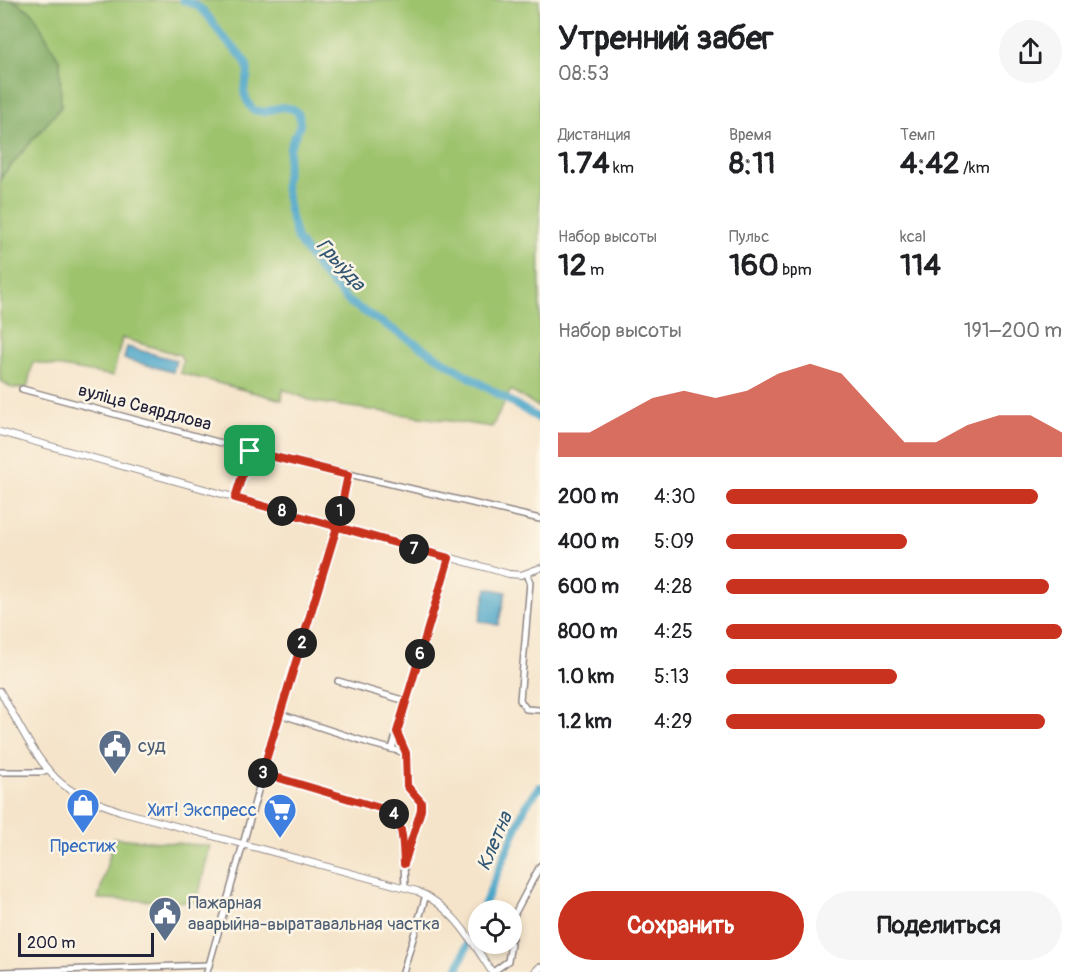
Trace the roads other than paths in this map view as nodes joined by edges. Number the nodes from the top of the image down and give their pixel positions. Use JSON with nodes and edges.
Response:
{"nodes":[{"id":1,"x":22,"y":389,"type":"dead end"},
{"id":2,"x":0,"y":432,"type":"edge"},
{"id":3,"x":250,"y":451,"type":"junction"},
{"id":4,"x":348,"y":475,"type":"junction"},
{"id":5,"x":235,"y":498,"type":"junction"},
{"id":6,"x":540,"y":519,"type":"edge"},
{"id":7,"x":337,"y":527,"type":"junction"},
{"id":8,"x":449,"y":558,"type":"junction"},
{"id":9,"x":540,"y":568,"type":"edge"},
{"id":10,"x":527,"y":574,"type":"junction"},
{"id":11,"x":338,"y":681,"type":"dead end"},
{"id":12,"x":0,"y":691,"type":"edge"},
{"id":13,"x":406,"y":701,"type":"junction"},
{"id":14,"x":540,"y":710,"type":"edge"},
{"id":15,"x":280,"y":714,"type":"junction"},
{"id":16,"x":397,"y":732,"type":"junction"},
{"id":17,"x":392,"y":749,"type":"junction"},
{"id":18,"x":406,"y":753,"type":"junction"},
{"id":19,"x":48,"y":770,"type":"junction"},
{"id":20,"x":0,"y":772,"type":"edge"},
{"id":21,"x":262,"y":773,"type":"junction"},
{"id":22,"x":242,"y":844,"type":"junction"},
{"id":23,"x":404,"y":864,"type":"junction"},
{"id":24,"x":540,"y":866,"type":"edge"},
{"id":25,"x":405,"y":887,"type":"junction"},
{"id":26,"x":426,"y":895,"type":"junction"},
{"id":27,"x":522,"y":900,"type":"edge"},
{"id":28,"x":509,"y":954,"type":"edge"},
{"id":29,"x":540,"y":968,"type":"edge"},
{"id":30,"x":208,"y":969,"type":"edge"},
{"id":31,"x":22,"y":971,"type":"edge"},
{"id":32,"x":75,"y":971,"type":"edge"},
{"id":33,"x":0,"y":972,"type":"edge"},
{"id":34,"x":403,"y":972,"type":"edge"},
{"id":35,"x":493,"y":972,"type":"edge"},
{"id":36,"x":536,"y":972,"type":"edge"}],
"edges":[{"from":1,"to":3,"type":"street","name":"вуліца Свярдлова"},
{"from":2,"to":5,"type":"street"},
{"from":3,"to":4,"type":"street","name":"вуліца Свярдлова"},
{"from":3,"to":5,"type":"street"},
{"from":4,"to":6,"type":"street","name":"вуліца Свярдлова"},
{"from":4,"to":7,"type":"street"},
{"from":5,"to":7,"type":"street"},
{"from":7,"to":8,"type":"street"},
{"from":7,"to":15,"type":"street"},
{"from":8,"to":10,"type":"street"},
{"from":8,"to":13,"type":"street"},
{"from":9,"to":10,"type":"street"},
{"from":10,"to":14,"type":"street"},
{"from":11,"to":13,"type":"street"},
{"from":12,"to":19,"type":"street"},
{"from":13,"to":16,"type":"street"},
{"from":15,"to":17,"type":"street"},
{"from":15,"to":21,"type":"street"},
{"from":16,"to":17,"type":"street"},
{"from":16,"to":18,"type":"street"},
{"from":17,"to":18,"type":"street"},
{"from":18,"to":23,"type":"street"},
{"from":19,"to":20,"type":"street"},
{"from":19,"to":22,"type":"street"},
{"from":21,"to":22,"type":"street"},
{"from":21,"to":23,"type":"street"},
{"from":22,"to":25,"type":"street"},
{"from":22,"to":30,"type":"street"},
{"from":23,"to":25,"type":"street"},
{"from":24,"to":27,"type":"street"},
{"from":25,"to":26,"type":"street"},
{"from":26,"to":34,"type":"street"},
{"from":26,"to":35,"type":"street"},
{"from":28,"to":35,"type":"street"},
{"from":29,"to":36,"type":"main road"},
{"from":30,"to":32,"type":"street"},
{"from":31,"to":32,"type":"street"},
{"from":31,"to":33,"type":"street"}]}
